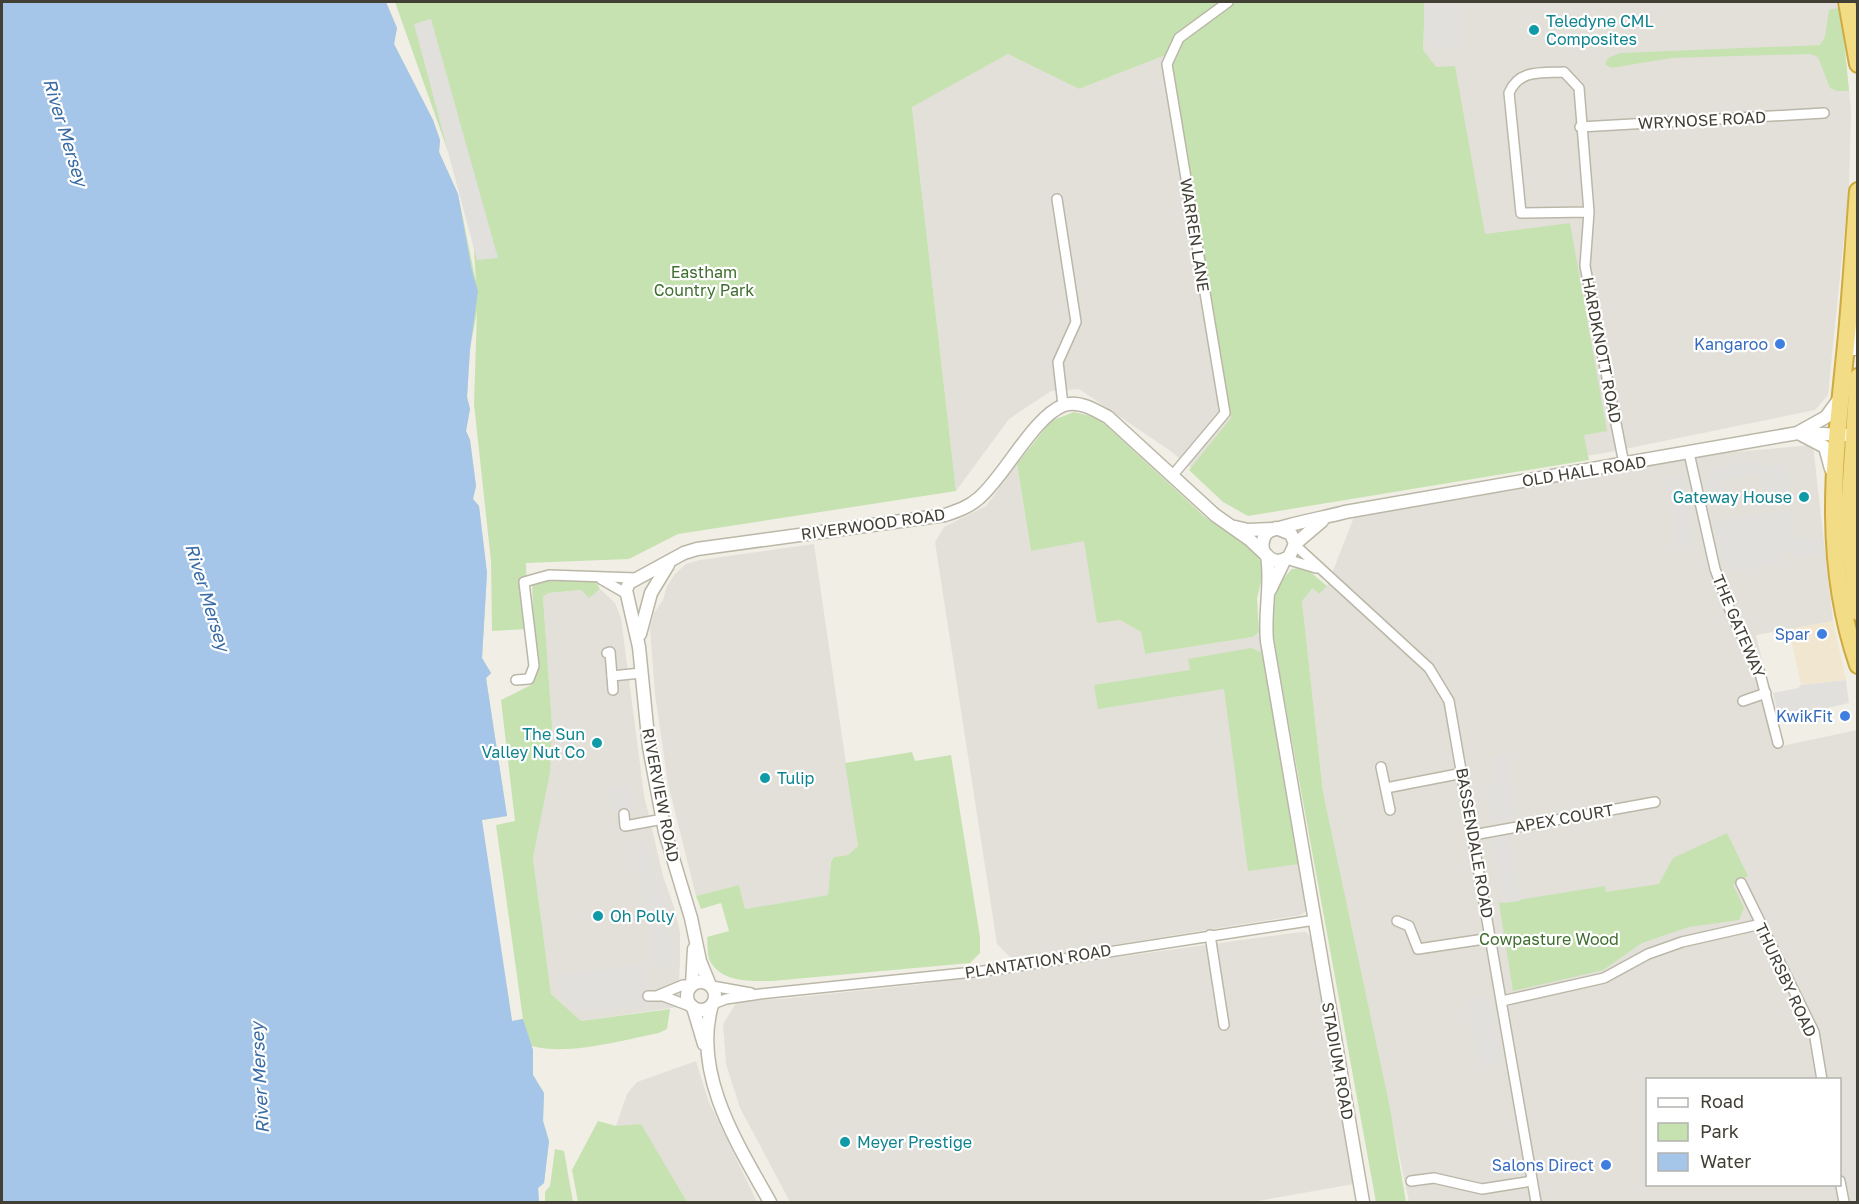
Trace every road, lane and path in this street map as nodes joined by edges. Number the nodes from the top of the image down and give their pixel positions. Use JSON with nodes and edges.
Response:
{"nodes":[{"id":1,"x":1228,"y":2,"type":"edge"},
{"id":2,"x":1847,"y":2,"type":"edge"},
{"id":3,"x":1857,"y":64,"type":"edge"},
{"id":4,"x":1824,"y":113,"type":"dead end"},
{"id":5,"x":1580,"y":127,"type":"junction"},
{"id":6,"x":1857,"y":191,"type":"edge"},
{"id":7,"x":1057,"y":199,"type":"dead end"},
{"id":8,"x":1589,"y":212,"type":"junction"},
{"id":9,"x":1857,"y":316,"type":"edge"},
{"id":10,"x":1857,"y":377,"type":"edge"},
{"id":11,"x":1840,"y":397,"type":"junction"},
{"id":12,"x":1064,"y":405,"type":"junction"},
{"id":13,"x":1798,"y":433,"type":"junction"},
{"id":14,"x":1837,"y":433,"type":"junction"},
{"id":15,"x":1853,"y":441,"type":"junction"},
{"id":16,"x":1689,"y":453,"type":"junction"},
{"id":17,"x":1624,"y":464,"type":"junction"},
{"id":18,"x":1172,"y":476,"type":"junction"},
{"id":19,"x":1833,"y":479,"type":"junction"},
{"id":20,"x":1331,"y":516,"type":"junction"},
{"id":21,"x":1231,"y":526,"type":"junction"},
{"id":22,"x":1276,"y":528,"type":"junction"},
{"id":23,"x":1295,"y":545,"type":"junction"},
{"id":24,"x":678,"y":556,"type":"junction"},
{"id":25,"x":1266,"y":556,"type":"junction"},
{"id":26,"x":1286,"y":559,"type":"junction"},
{"id":27,"x":1321,"y":571,"type":"junction"},
{"id":28,"x":593,"y":576,"type":"junction"},
{"id":29,"x":636,"y":578,"type":"junction"},
{"id":30,"x":627,"y":595,"type":"junction"},
{"id":31,"x":650,"y":595,"type":"junction"},
{"id":32,"x":1267,"y":596,"type":"junction"},
{"id":33,"x":1857,"y":612,"type":"edge"},
{"id":34,"x":639,"y":647,"type":"junction"},
{"id":35,"x":607,"y":653,"type":"dead end"},
{"id":36,"x":1857,"y":665,"type":"edge"},
{"id":37,"x":641,"y":673,"type":"junction"},
{"id":38,"x":612,"y":676,"type":"junction"},
{"id":39,"x":516,"y":680,"type":"dead end"},
{"id":40,"x":613,"y":690,"type":"dead end"},
{"id":41,"x":1766,"y":693,"type":"junction"},
{"id":42,"x":1743,"y":701,"type":"dead end"},
{"id":43,"x":1778,"y":743,"type":"dead end"},
{"id":44,"x":1381,"y":767,"type":"dead end"},
{"id":45,"x":1463,"y":773,"type":"junction"},
{"id":46,"x":1386,"y":788,"type":"junction"},
{"id":47,"x":1655,"y":802,"type":"dead end"},
{"id":48,"x":1390,"y":810,"type":"dead end"},
{"id":49,"x":624,"y":814,"type":"dead end"},
{"id":50,"x":663,"y":819,"type":"junction"},
{"id":51,"x":1473,"y":835,"type":"junction"},
{"id":52,"x":1741,"y":883,"type":"dead end"},
{"id":53,"x":1315,"y":920,"type":"junction"},
{"id":54,"x":1397,"y":921,"type":"dead end"},
{"id":55,"x":1761,"y":924,"type":"junction"},
{"id":56,"x":1210,"y":935,"type":"junction"},
{"id":57,"x":1491,"y":938,"type":"junction"},
{"id":58,"x":695,"y":942,"type":"junction"},
{"id":59,"x":692,"y":985,"type":"junction"},
{"id":60,"x":710,"y":985,"type":"junction"},
{"id":61,"x":760,"y":994,"type":"junction"},
{"id":62,"x":1502,"y":1001,"type":"junction"},
{"id":63,"x":712,"y":1005,"type":"junction"},
{"id":64,"x":692,"y":1007,"type":"junction"},
{"id":65,"x":1224,"y":1025,"type":"dead end"},
{"id":66,"x":708,"y":1057,"type":"junction"},
{"id":67,"x":1822,"y":1078,"type":"edge"},
{"id":68,"x":1411,"y":1181,"type":"dead end"},
{"id":69,"x":1532,"y":1181,"type":"junction"},
{"id":70,"x":1840,"y":1186,"type":"edge"},
{"id":71,"x":770,"y":1203,"type":"edge"},
{"id":72,"x":1363,"y":1203,"type":"edge"},
{"id":73,"x":1536,"y":1203,"type":"edge"},
{"id":74,"x":1844,"y":1203,"type":"edge"}],
"edges":[{"from":1,"to":18,"type":"street","name":"WARREN LANE"},
{"from":2,"to":3,"type":"highway"},
{"from":4,"to":5,"type":"street","name":"WRYNOSE ROAD"},
{"from":5,"to":8,"type":"street","name":"HARDKNOTT ROAD"},
{"from":5,"to":8,"type":"street","name":"HARDKNOTT ROAD"},
{"from":6,"to":11,"type":"highway"},
{"from":7,"to":12,"type":"street"},
{"from":8,"to":17,"type":"street","name":"HARDKNOTT ROAD"},
{"from":9,"to":14,"type":"street"},
{"from":10,"to":15,"type":"highway"},
{"from":11,"to":13,"type":"street"},
{"from":11,"to":14,"type":"highway"},
{"from":12,"to":18,"type":"street"},
{"from":12,"to":24,"type":"street","name":"RIVERWOOD ROAD"},
{"from":13,"to":14,"type":"street","name":"OLD HALL ROAD"},
{"from":13,"to":16,"type":"street","name":"OLD HALL ROAD"},
{"from":13,"to":19,"type":"street"},
{"from":14,"to":15,"type":"street"},
{"from":14,"to":19,"type":"highway"},
{"from":15,"to":33,"type":"highway"},
{"from":16,"to":17,"type":"street","name":"OLD HALL ROAD"},
{"from":16,"to":41,"type":"street","name":"THE GATEWAY"},
{"from":17,"to":20,"type":"street","name":"OLD HALL ROAD"},
{"from":18,"to":21,"type":"street"},
{"from":19,"to":36,"type":"highway"},
{"from":20,"to":22,"type":"street","name":"OLD HALL ROAD"},
{"from":20,"to":23,"type":"street","name":"OLD HALL ROAD"},
{"from":21,"to":22,"type":"street"},
{"from":21,"to":25,"type":"street"},
{"from":22,"to":23,"type":"street"},
{"from":22,"to":25,"type":"street"},
{"from":23,"to":26,"type":"street"},
{"from":23,"to":27,"type":"street","name":"BASSENDALE ROAD"},
{"from":24,"to":29,"type":"street","name":"RIVERWOOD ROAD"},
{"from":24,"to":31,"type":"street"},
{"from":25,"to":26,"type":"street"},
{"from":25,"to":32,"type":"street"},
{"from":26,"to":27,"type":"street","name":"BASSENDALE ROAD"},
{"from":26,"to":32,"type":"street"},
{"from":27,"to":45,"type":"street","name":"BASSENDALE ROAD"},
{"from":28,"to":29,"type":"street"},
{"from":28,"to":30,"type":"street"},
{"from":28,"to":39,"type":"street"},
{"from":29,"to":30,"type":"street"},
{"from":29,"to":31,"type":"street"},
{"from":30,"to":31,"type":"street"},
{"from":30,"to":34,"type":"street","name":"RIVERVIEW ROAD"},
{"from":31,"to":34,"type":"street","name":"RIVERVIEW ROAD"},
{"from":32,"to":53,"type":"street"},
{"from":34,"to":37,"type":"street","name":"RIVERVIEW ROAD"},
{"from":35,"to":38,"type":"street"},
{"from":37,"to":38,"type":"street"},
{"from":37,"to":50,"type":"street","name":"RIVERVIEW ROAD"},
{"from":38,"to":40,"type":"street"},
{"from":41,"to":42,"type":"street","name":"THE GATEWAY"},
{"from":41,"to":43,"type":"street","name":"THE GATEWAY"},
{"from":44,"to":46,"type":"street"},
{"from":45,"to":46,"type":"street"},
{"from":45,"to":51,"type":"street","name":"BASSENDALE ROAD"},
{"from":46,"to":48,"type":"street"},
{"from":47,"to":51,"type":"street","name":"APEX COURT"},
{"from":49,"to":50,"type":"street"},
{"from":50,"to":58,"type":"street","name":"RIVERVIEW ROAD"},
{"from":51,"to":57,"type":"street","name":"BASSENDALE ROAD"},
{"from":52,"to":55,"type":"street","name":"THURSBY ROAD"},
{"from":53,"to":56,"type":"street","name":"PLANTATION ROAD"},
{"from":53,"to":72,"type":"street","name":"STADIUM ROAD"},
{"from":54,"to":57,"type":"street"},
{"from":55,"to":62,"type":"street"},
{"from":55,"to":67,"type":"street","name":"THURSBY ROAD"},
{"from":56,"to":61,"type":"street","name":"PLANTATION ROAD"},
{"from":56,"to":65,"type":"street"},
{"from":57,"to":62,"type":"street","name":"BASSENDALE ROAD"},
{"from":58,"to":59,"type":"street","name":"RIVERVIEW ROAD"},
{"from":58,"to":60,"type":"street","name":"RIVERVIEW ROAD"},
{"from":59,"to":60,"type":"street"},
{"from":59,"to":64,"type":"street"},
{"from":59,"to":64,"type":"street"},
{"from":60,"to":61,"type":"street","name":"PLANTATION ROAD"},
{"from":60,"to":63,"type":"street"},
{"from":61,"to":63,"type":"street","name":"PLANTATION ROAD"},
{"from":62,"to":69,"type":"street","name":"BASSENDALE ROAD"},
{"from":63,"to":64,"type":"street"},
{"from":63,"to":66,"type":"street"},
{"from":64,"to":66,"type":"street"},
{"from":66,"to":71,"type":"street"},
{"from":68,"to":69,"type":"street"},
{"from":69,"to":73,"type":"street","name":"BASSENDALE ROAD"},
{"from":70,"to":74,"type":"street"}]}
